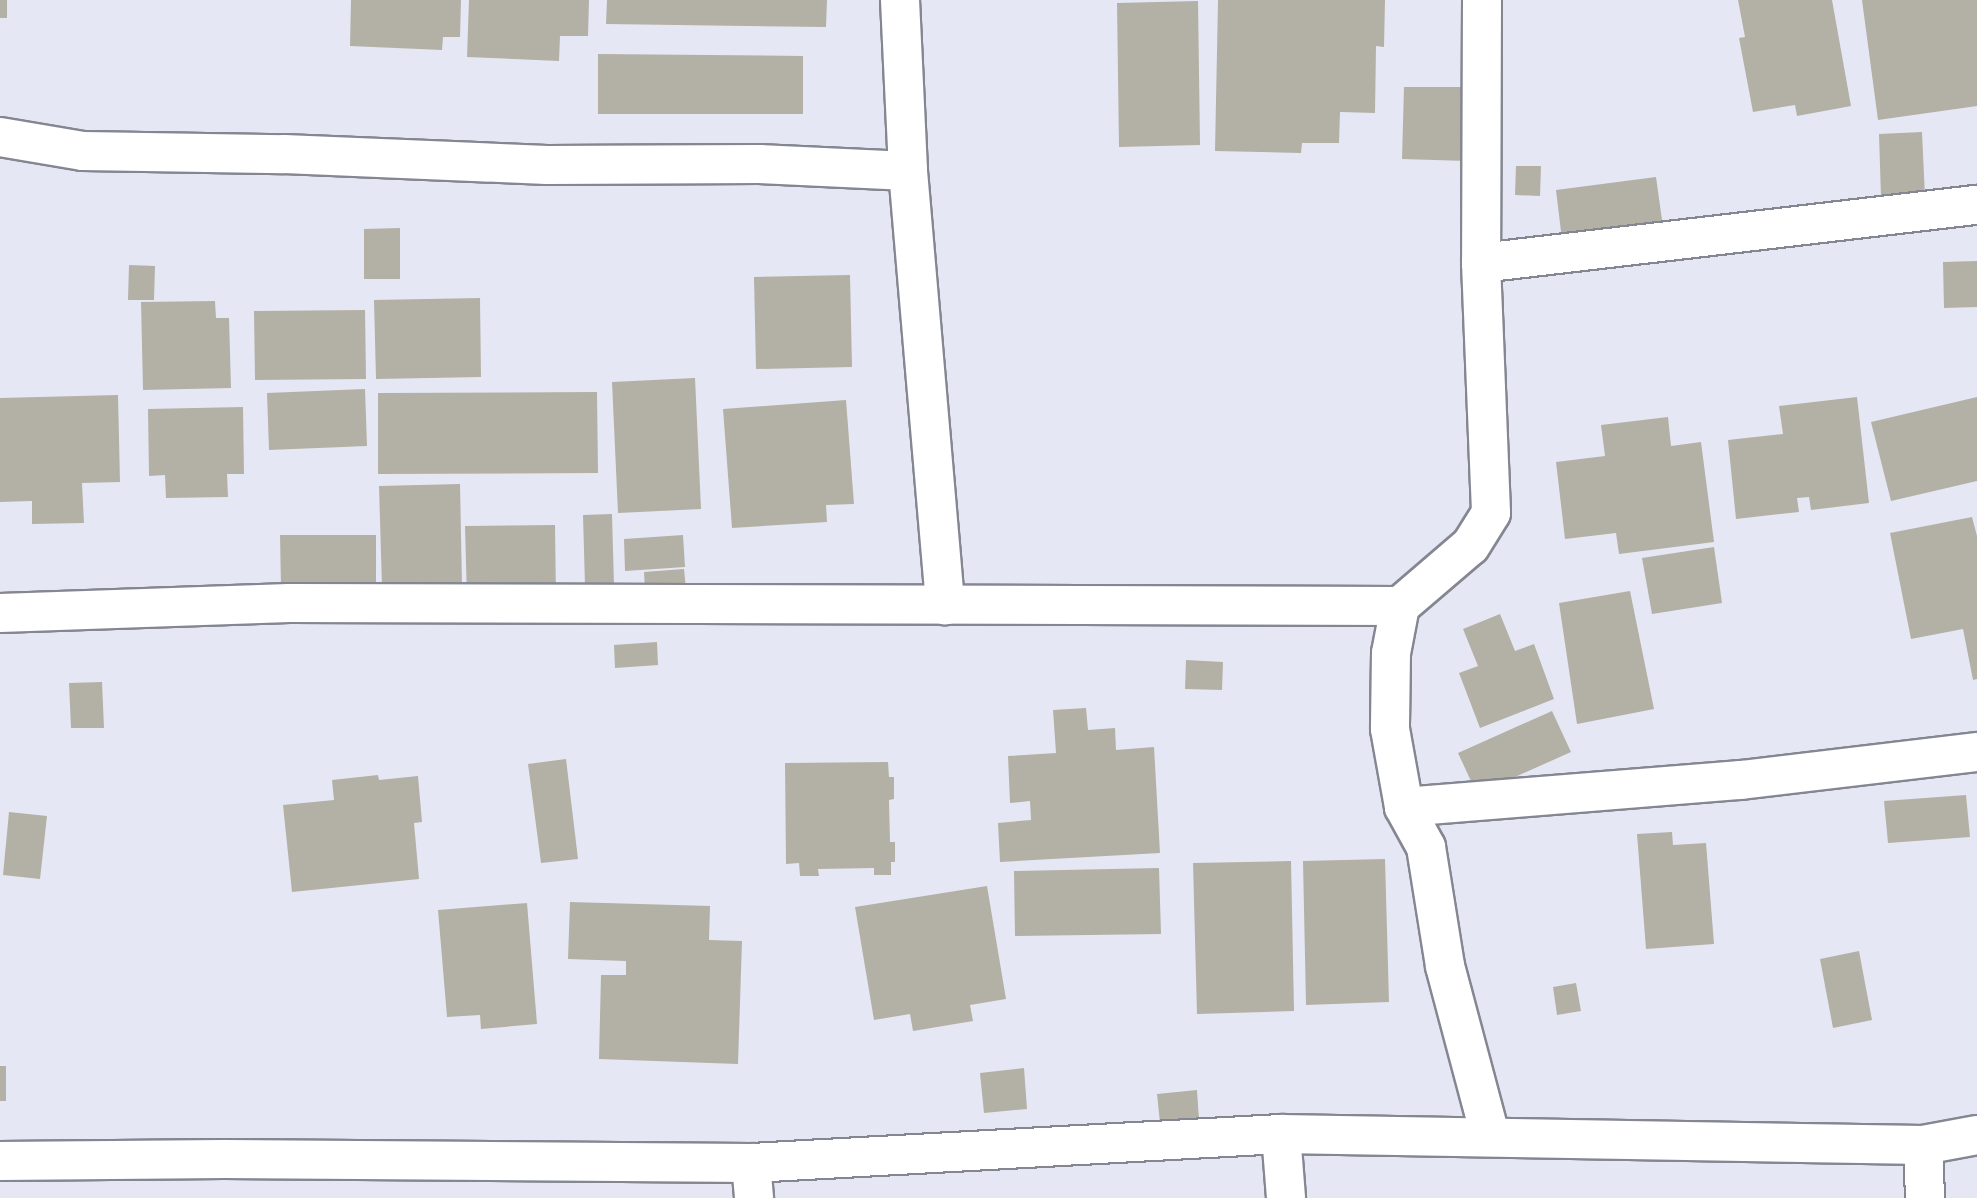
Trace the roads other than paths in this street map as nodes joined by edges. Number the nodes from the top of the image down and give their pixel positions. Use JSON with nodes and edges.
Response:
{"nodes":[{"id":1,"x":900,"y":0,"type":"edge"},
{"id":2,"x":1482,"y":0,"type":"edge"},
{"id":3,"x":0,"y":137,"type":"edge"},
{"id":4,"x":908,"y":171,"type":"junction"},
{"id":5,"x":1977,"y":205,"type":"edge"},
{"id":6,"x":1481,"y":263,"type":"junction"},
{"id":7,"x":945,"y":605,"type":"junction"},
{"id":8,"x":1400,"y":606,"type":"junction"},
{"id":9,"x":0,"y":613,"type":"edge"},
{"id":10,"x":1977,"y":752,"type":"edge"},
{"id":11,"x":1404,"y":807,"type":"junction"},
{"id":12,"x":1281,"y":1134,"type":"junction"},
{"id":13,"x":1490,"y":1135,"type":"junction"},
{"id":14,"x":1977,"y":1135,"type":"edge"},
{"id":15,"x":1923,"y":1145,"type":"junction"},
{"id":16,"x":0,"y":1161,"type":"edge"},
{"id":17,"x":753,"y":1181,"type":"edge"},
{"id":18,"x":1286,"y":1198,"type":"edge"},
{"id":19,"x":1925,"y":1198,"type":"edge"}],
"edges":[{"from":1,"to":4,"type":"street"},
{"from":2,"to":6,"type":"street"},
{"from":3,"to":4,"type":"street"},
{"from":4,"to":7,"type":"street"},
{"from":5,"to":6,"type":"street"},
{"from":6,"to":8,"type":"street"},
{"from":7,"to":8,"type":"street"},
{"from":7,"to":9,"type":"street"},
{"from":8,"to":11,"type":"street"},
{"from":10,"to":11,"type":"street"},
{"from":11,"to":13,"type":"street"},
{"from":12,"to":13,"type":"street"},
{"from":12,"to":17,"type":"street"},
{"from":12,"to":18,"type":"street"},
{"from":13,"to":15,"type":"street"},
{"from":14,"to":15,"type":"street"},
{"from":15,"to":19,"type":"street"},
{"from":16,"to":17,"type":"street"}]}
